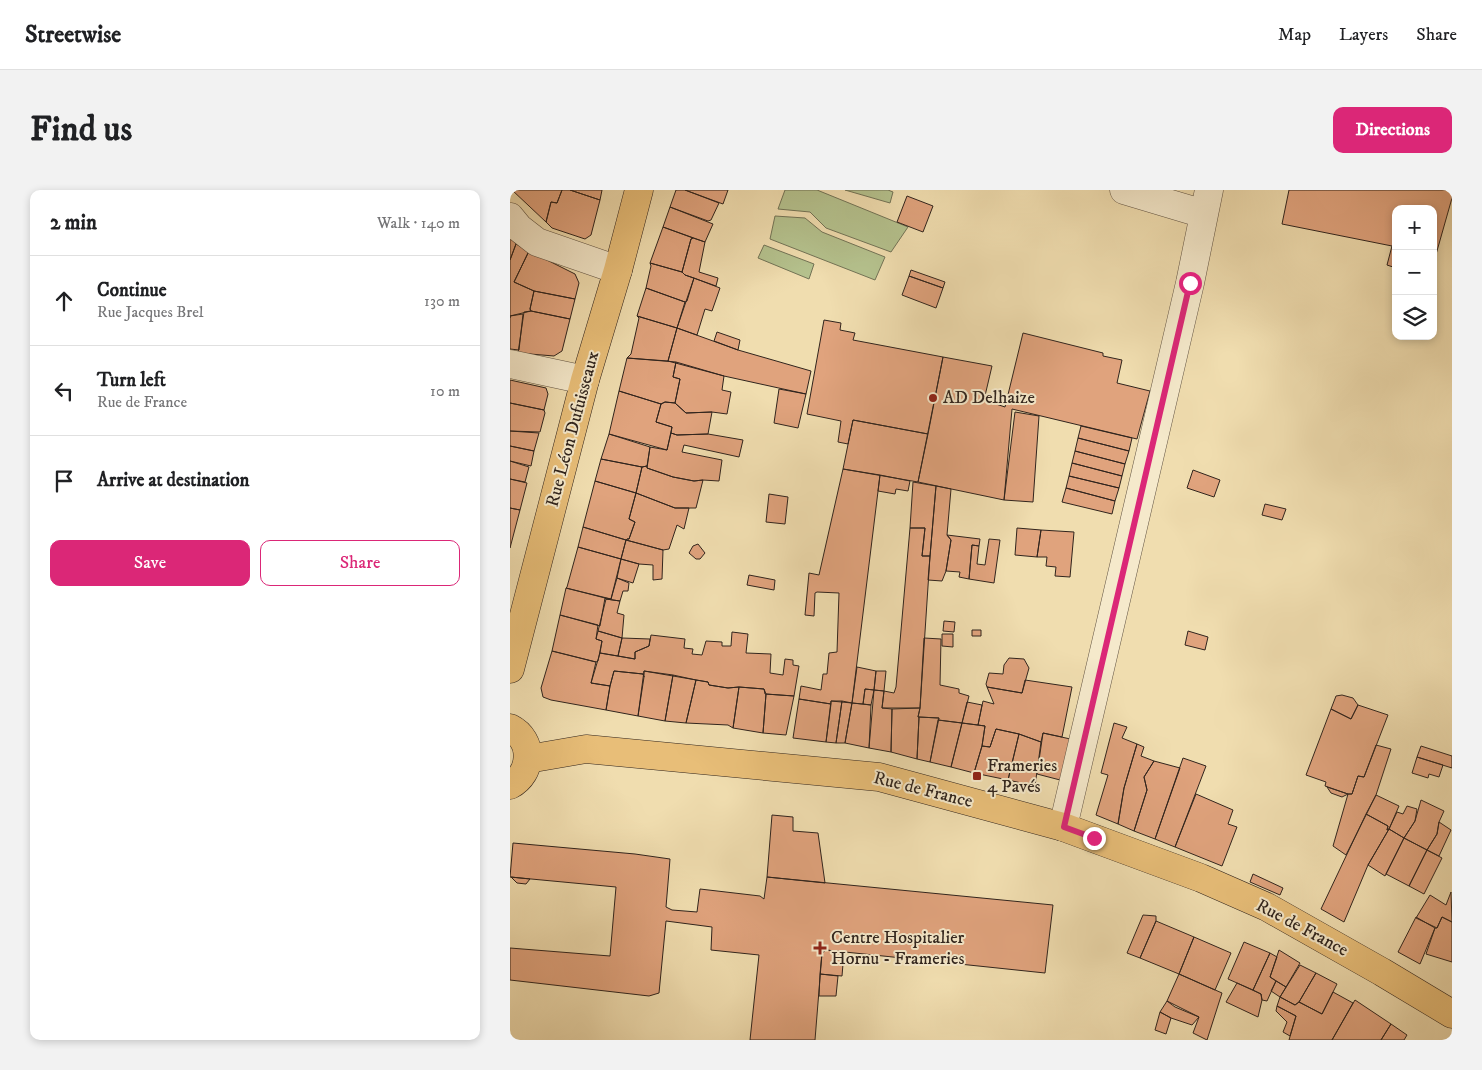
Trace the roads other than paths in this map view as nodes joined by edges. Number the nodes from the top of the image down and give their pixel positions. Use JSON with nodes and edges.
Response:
{"nodes":[{"id":1,"x":639,"y":190,"type":"edge"},
{"id":2,"x":1124,"y":190,"type":"edge"},
{"id":3,"x":1207,"y":202,"type":"edge"},
{"id":4,"x":510,"y":217,"type":"edge"},
{"id":5,"x":618,"y":270,"type":"junction"},
{"id":6,"x":510,"y":364,"type":"edge"},
{"id":7,"x":585,"y":380,"type":"junction"},
{"id":8,"x":510,"y":669,"type":"edge"},
{"id":9,"x":510,"y":728,"type":"edge"},
{"id":10,"x":528,"y":759,"type":"junction"},
{"id":11,"x":510,"y":785,"type":"edge"},
{"id":12,"x":1064,"y":827,"type":"junction"},
{"id":13,"x":1452,"y":1014,"type":"edge"}],
"edges":[{"from":1,"to":5,"type":"main road","name":"Rue Léon Dufuisseaux"},
{"from":2,"to":3,"type":"street"},
{"from":3,"to":12,"type":"street"},
{"from":4,"to":5,"type":"street"},
{"from":5,"to":7,"type":"main road","name":"Rue Léon Dufuisseaux"},
{"from":6,"to":7,"type":"street"},
{"from":7,"to":8,"type":"main road","name":"Rue Léon Dufuisseaux"},
{"from":9,"to":10,"type":"main road"},
{"from":10,"to":11,"type":"main road"},
{"from":10,"to":12,"type":"main road","name":"Rue de France"},
{"from":12,"to":13,"type":"main road","name":"Rue de France"}]}
